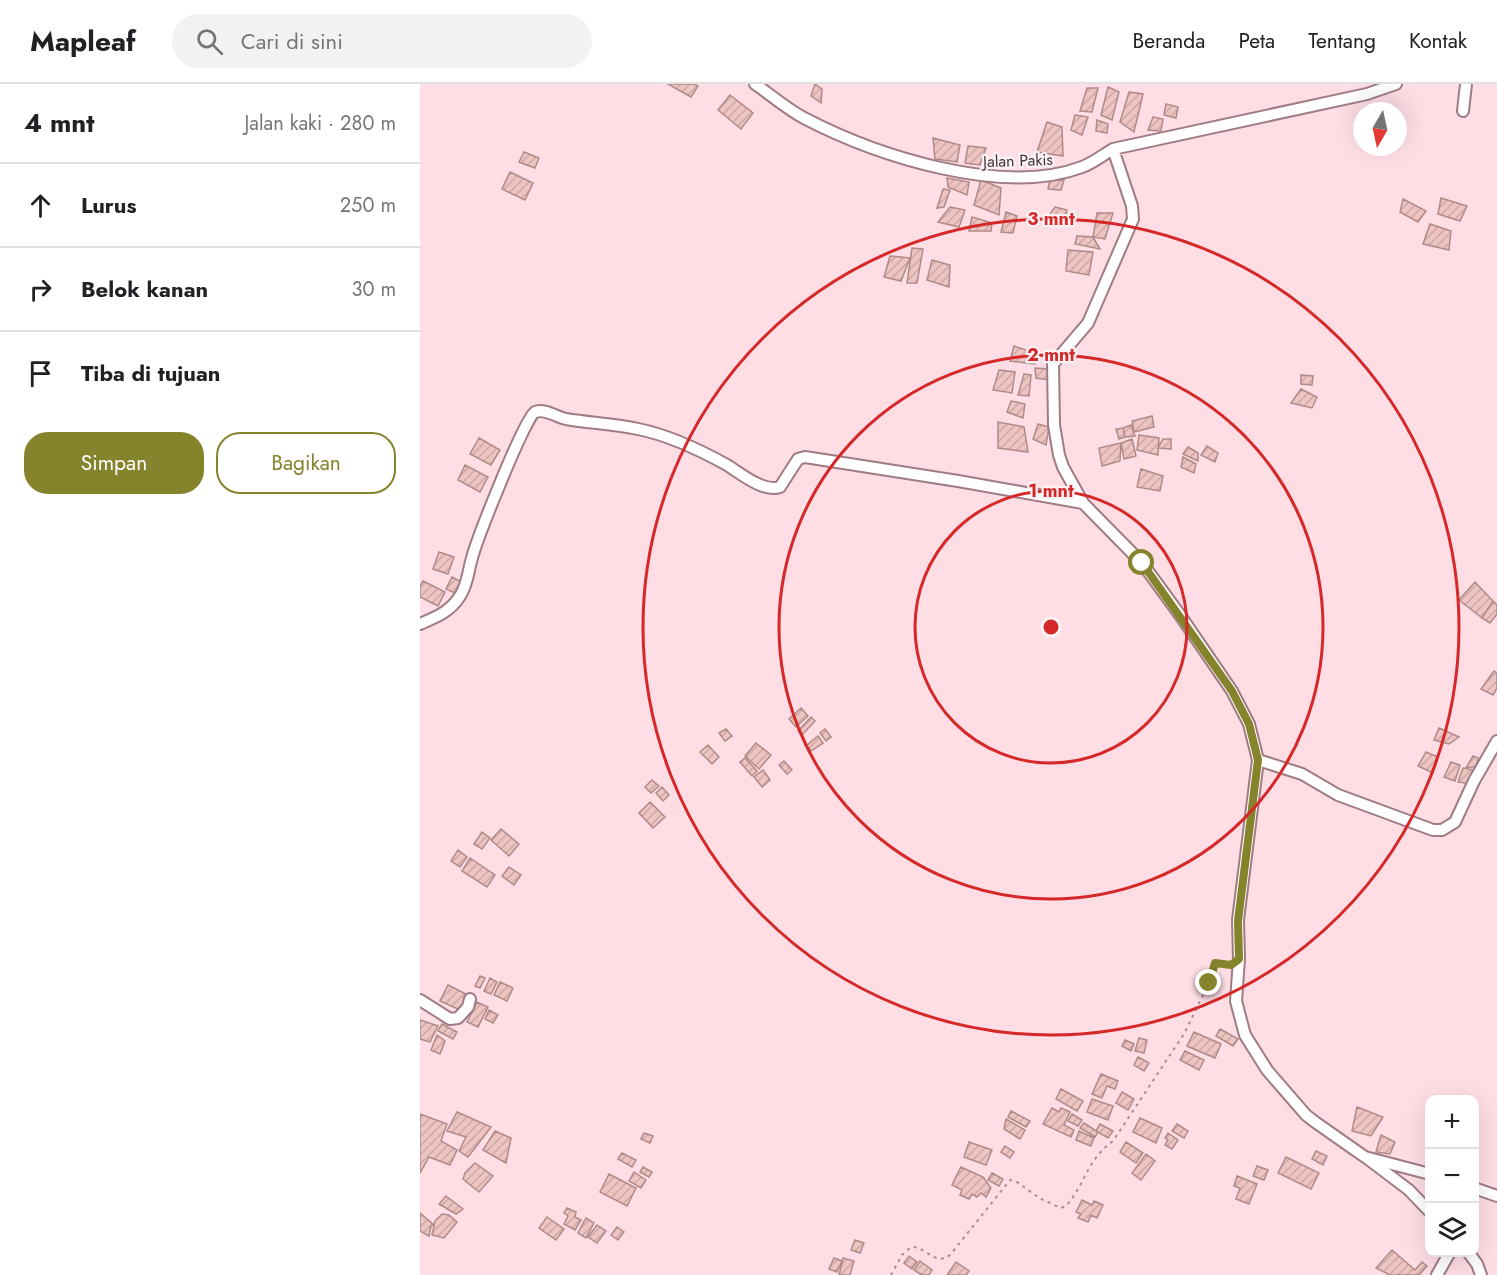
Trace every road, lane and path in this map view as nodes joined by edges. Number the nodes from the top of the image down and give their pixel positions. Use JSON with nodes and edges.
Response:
{"nodes":[{"id":1,"x":755,"y":84,"type":"edge"},
{"id":2,"x":1396,"y":84,"type":"edge"},
{"id":3,"x":1466,"y":84,"type":"edge"},
{"id":4,"x":1368,"y":89,"type":"edge"},
{"id":5,"x":1463,"y":111,"type":"dead end"},
{"id":6,"x":1113,"y":149,"type":"junction"},
{"id":7,"x":1083,"y":503,"type":"junction"},
{"id":8,"x":420,"y":624,"type":"edge"},
{"id":9,"x":1497,"y":741,"type":"edge"},
{"id":10,"x":1258,"y":760,"type":"junction"},
{"id":11,"x":1239,"y":959,"type":"junction"},
{"id":12,"x":470,"y":999,"type":"dead end"},
{"id":13,"x":420,"y":1000,"type":"edge"},
{"id":14,"x":1365,"y":1157,"type":"junction"},
{"id":15,"x":1425,"y":1173,"type":"edge"},
{"id":16,"x":1479,"y":1190,"type":"edge"},
{"id":17,"x":1497,"y":1196,"type":"edge"},
{"id":18,"x":1425,"y":1207,"type":"edge"},
{"id":19,"x":1447,"y":1257,"type":"edge"},
{"id":20,"x":1472,"y":1257,"type":"edge"},
{"id":21,"x":891,"y":1275,"type":"edge"},
{"id":22,"x":1437,"y":1275,"type":"edge"},
{"id":23,"x":1481,"y":1275,"type":"edge"}],
"edges":[{"from":1,"to":6,"type":"street","name":"Jalan Pakis"},
{"from":2,"to":4,"type":"street","name":"Jalan Pakis"},
{"from":3,"to":5,"type":"street"},
{"from":4,"to":6,"type":"street","name":"Jalan Pakis"},
{"from":6,"to":7,"type":"street"},
{"from":7,"to":8,"type":"street"},
{"from":7,"to":10,"type":"street"},
{"from":9,"to":10,"type":"street"},
{"from":10,"to":11,"type":"street"},
{"from":11,"to":14,"type":"street"},
{"from":11,"to":21,"type":"path"},
{"from":12,"to":13,"type":"street"},
{"from":14,"to":15,"type":"street"},
{"from":14,"to":18,"type":"street"},
{"from":16,"to":17,"type":"street"},
{"from":19,"to":22,"type":"street"},
{"from":20,"to":23,"type":"street"}]}
